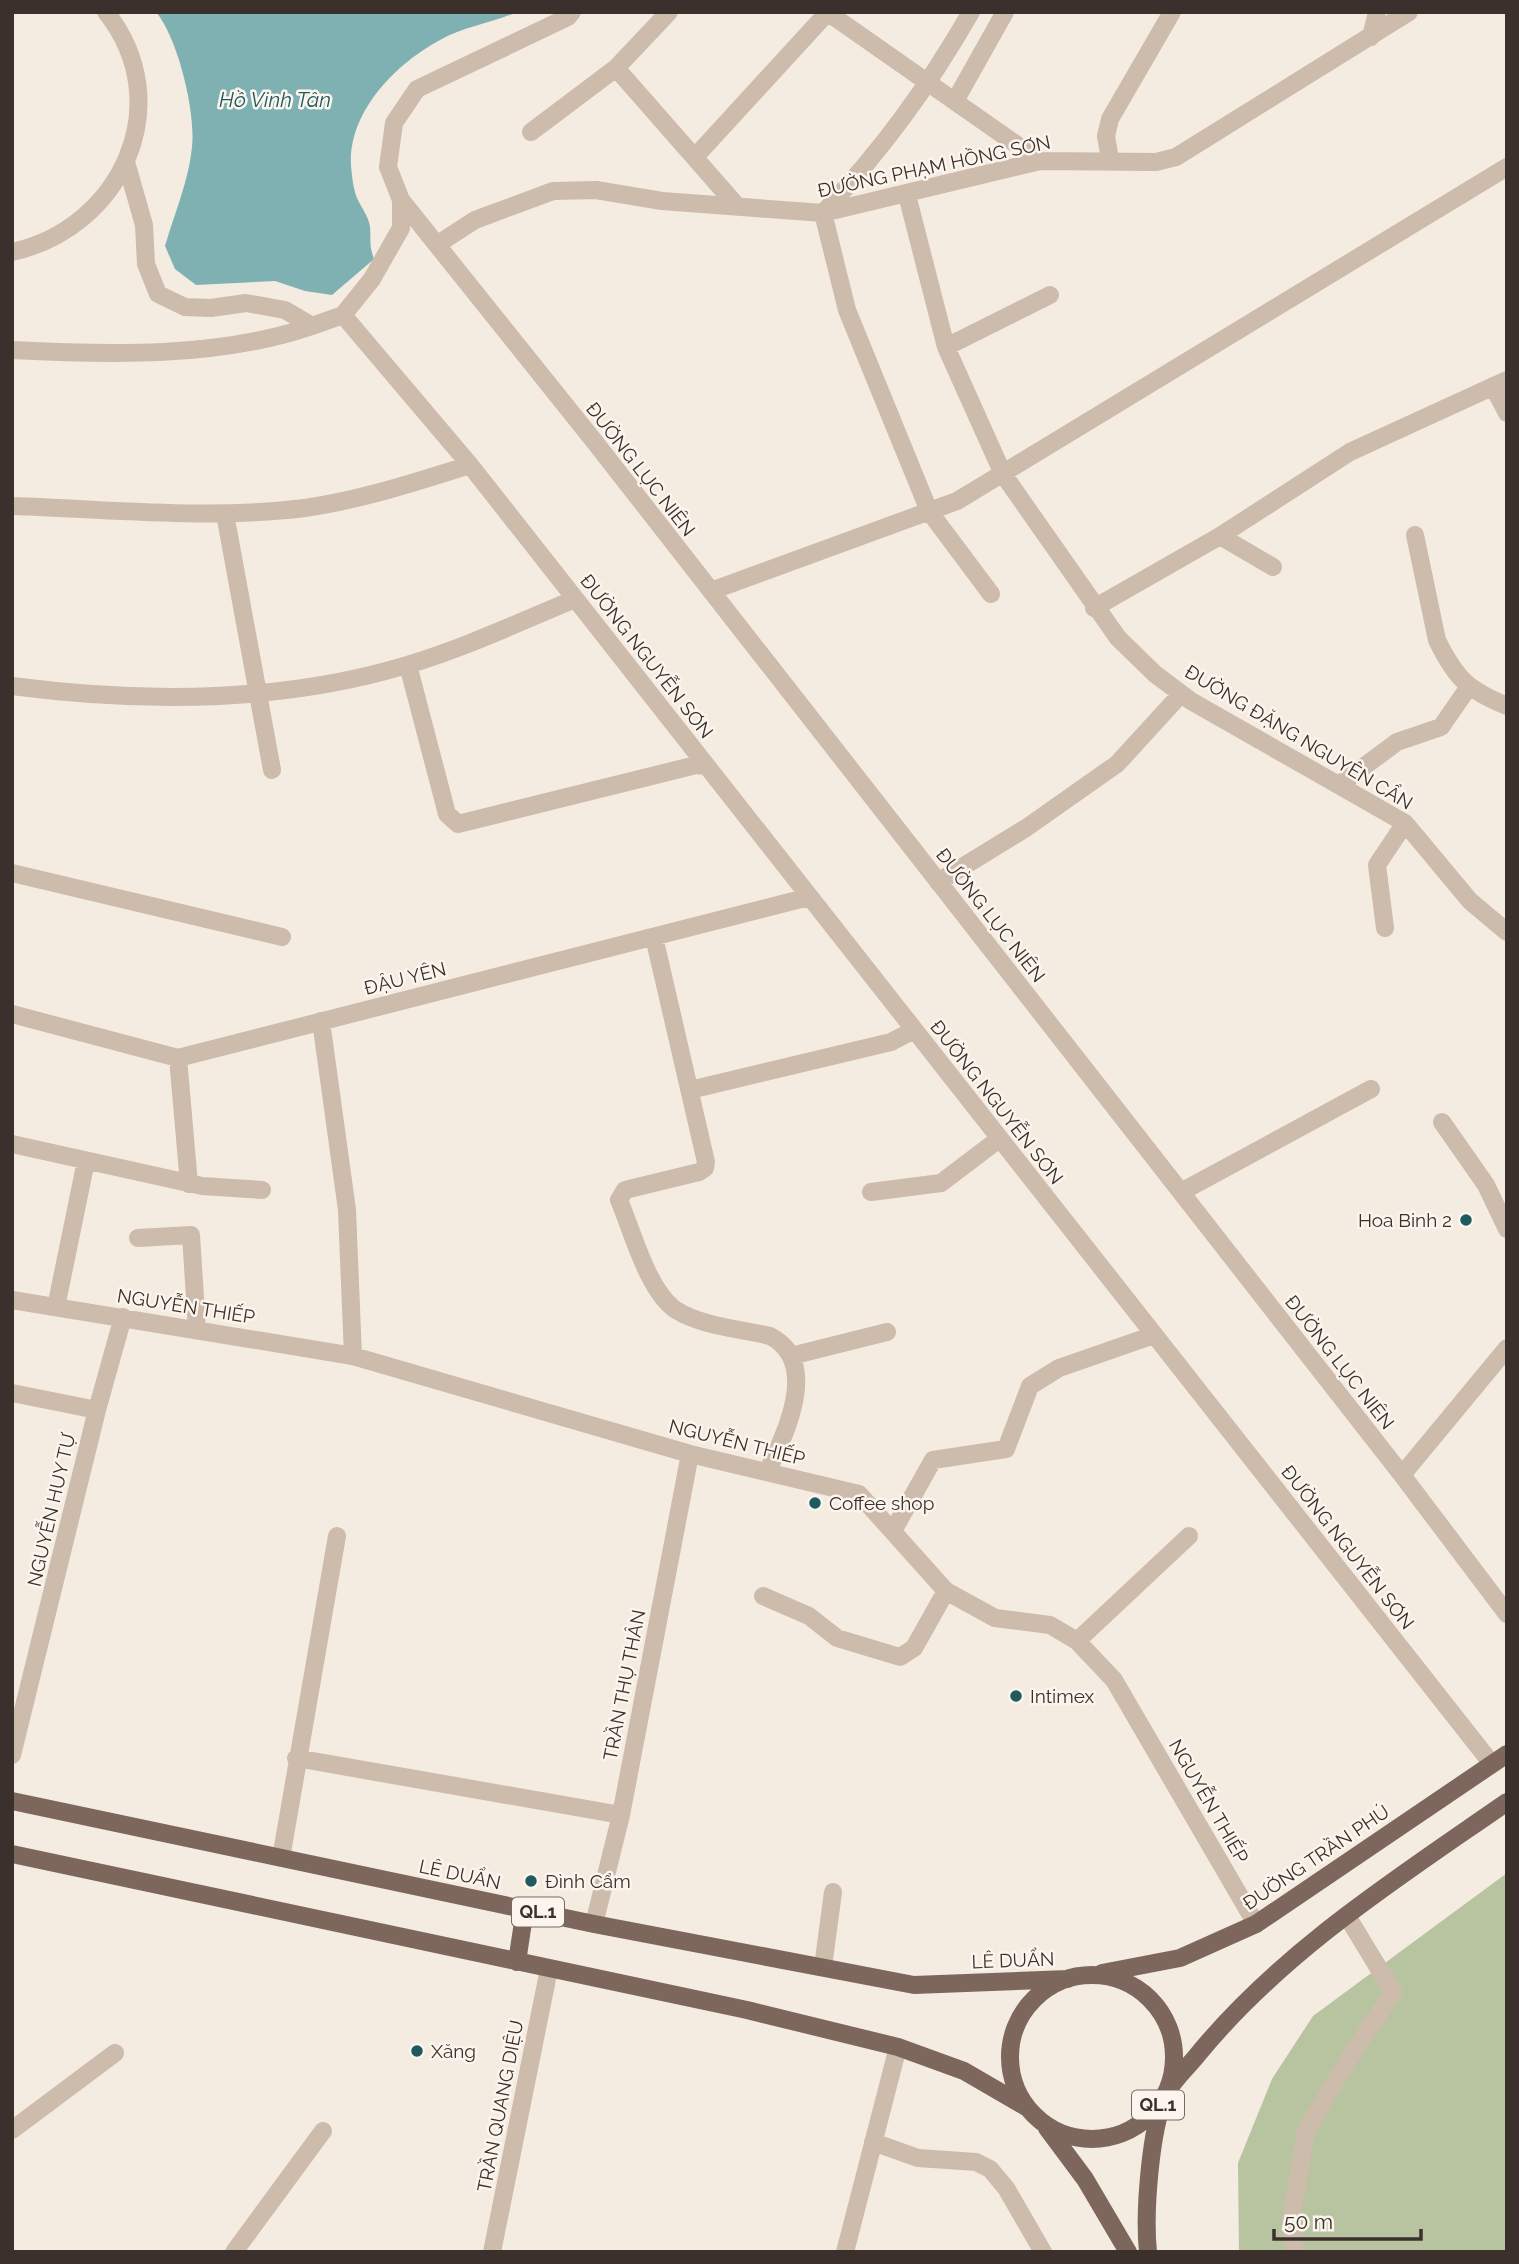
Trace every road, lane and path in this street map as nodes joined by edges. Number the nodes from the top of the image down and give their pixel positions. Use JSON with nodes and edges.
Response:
{"nodes":[{"id":1,"x":106,"y":12,"type":"edge"},
{"id":2,"x":572,"y":12,"type":"edge"},
{"id":3,"x":669,"y":12,"type":"edge"},
{"id":4,"x":828,"y":12,"type":"edge"},
{"id":5,"x":971,"y":12,"type":"edge"},
{"id":6,"x":1005,"y":12,"type":"edge"},
{"id":7,"x":1172,"y":12,"type":"edge"},
{"id":8,"x":1377,"y":12,"type":"edge"},
{"id":9,"x":1409,"y":12,"type":"edge"},
{"id":10,"x":1371,"y":37,"type":"junction"},
{"id":11,"x":616,"y":68,"type":"junction"},
{"id":12,"x":930,"y":83,"type":"junction"},
{"id":13,"x":955,"y":101,"type":"junction"},
{"id":14,"x":531,"y":132,"type":"dead end"},
{"id":15,"x":695,"y":157,"type":"junction"},
{"id":16,"x":1110,"y":159,"type":"junction"},
{"id":17,"x":1040,"y":161,"type":"junction"},
{"id":18,"x":126,"y":162,"type":"junction"},
{"id":19,"x":1507,"y":167,"type":"edge"},
{"id":20,"x":907,"y":195,"type":"junction"},
{"id":21,"x":401,"y":200,"type":"junction"},
{"id":22,"x":737,"y":206,"type":"junction"},
{"id":23,"x":823,"y":213,"type":"junction"},
{"id":24,"x":438,"y":244,"type":"junction"},
{"id":25,"x":12,"y":252,"type":"edge"},
{"id":26,"x":1050,"y":295,"type":"dead end"},
{"id":27,"x":343,"y":315,"type":"junction"},
{"id":28,"x":312,"y":326,"type":"junction"},
{"id":29,"x":946,"y":347,"type":"junction"},
{"id":30,"x":12,"y":350,"type":"edge"},
{"id":31,"x":1500,"y":383,"type":"edge"},
{"id":32,"x":1507,"y":413,"type":"edge"},
{"id":33,"x":470,"y":465,"type":"junction"},
{"id":34,"x":1003,"y":474,"type":"junction"},
{"id":35,"x":12,"y":506,"type":"edge"},
{"id":36,"x":929,"y":511,"type":"junction"},
{"id":37,"x":225,"y":514,"type":"junction"},
{"id":38,"x":1415,"y":535,"type":"dead end"},
{"id":39,"x":1220,"y":536,"type":"junction"},
{"id":40,"x":1273,"y":567,"type":"dead end"},
{"id":41,"x":711,"y":591,"type":"junction"},
{"id":42,"x":991,"y":594,"type":"dead end"},
{"id":43,"x":575,"y":599,"type":"junction"},
{"id":44,"x":1094,"y":608,"type":"junction"},
{"id":45,"x":408,"y":665,"type":"junction"},
{"id":46,"x":12,"y":686,"type":"edge"},
{"id":47,"x":1468,"y":688,"type":"junction"},
{"id":48,"x":256,"y":693,"type":"junction"},
{"id":49,"x":1181,"y":694,"type":"junction"},
{"id":50,"x":1507,"y":706,"type":"edge"},
{"id":51,"x":706,"y":766,"type":"junction"},
{"id":52,"x":272,"y":770,"type":"dead end"},
{"id":53,"x":1339,"y":785,"type":"junction"},
{"id":54,"x":1405,"y":823,"type":"junction"},
{"id":55,"x":12,"y":873,"type":"edge"},
{"id":56,"x":938,"y":882,"type":"junction"},
{"id":57,"x":809,"y":897,"type":"junction"},
{"id":58,"x":1385,"y":928,"type":"dead end"},
{"id":59,"x":1507,"y":932,"type":"edge"},
{"id":60,"x":282,"y":937,"type":"dead end"},
{"id":61,"x":654,"y":937,"type":"junction"},
{"id":62,"x":12,"y":1014,"type":"edge"},
{"id":63,"x":321,"y":1021,"type":"junction"},
{"id":64,"x":911,"y":1026,"type":"junction"},
{"id":65,"x":178,"y":1058,"type":"junction"},
{"id":66,"x":1371,"y":1089,"type":"dead end"},
{"id":67,"x":690,"y":1090,"type":"junction"},
{"id":68,"x":1442,"y":1122,"type":"dead end"},
{"id":69,"x":999,"y":1139,"type":"junction"},
{"id":70,"x":12,"y":1144,"type":"edge"},
{"id":71,"x":86,"y":1161,"type":"junction"},
{"id":72,"x":189,"y":1184,"type":"junction"},
{"id":73,"x":262,"y":1190,"type":"dead end"},
{"id":74,"x":872,"y":1192,"type":"dead end"},
{"id":75,"x":1181,"y":1192,"type":"junction"},
{"id":76,"x":1507,"y":1229,"type":"edge"},
{"id":77,"x":138,"y":1238,"type":"dead end"},
{"id":78,"x":12,"y":1300,"type":"edge"},
{"id":79,"x":55,"y":1307,"type":"junction"},
{"id":80,"x":123,"y":1317,"type":"junction"},
{"id":81,"x":197,"y":1329,"type":"junction"},
{"id":82,"x":887,"y":1332,"type":"dead end"},
{"id":83,"x":1154,"y":1335,"type":"junction"},
{"id":84,"x":1507,"y":1348,"type":"edge"},
{"id":85,"x":353,"y":1356,"type":"junction"},
{"id":86,"x":791,"y":1356,"type":"junction"},
{"id":87,"x":12,"y":1393,"type":"edge"},
{"id":88,"x":97,"y":1410,"type":"junction"},
{"id":89,"x":690,"y":1454,"type":"junction"},
{"id":90,"x":767,"y":1472,"type":"junction"},
{"id":91,"x":1402,"y":1475,"type":"junction"},
{"id":92,"x":893,"y":1531,"type":"junction"},
{"id":93,"x":337,"y":1536,"type":"dead end"},
{"id":94,"x":1189,"y":1536,"type":"dead end"},
{"id":95,"x":946,"y":1591,"type":"junction"},
{"id":96,"x":763,"y":1596,"type":"dead end"},
{"id":97,"x":1507,"y":1614,"type":"edge"},
{"id":98,"x":1077,"y":1642,"type":"junction"},
{"id":99,"x":12,"y":1755,"type":"edge"},
{"id":100,"x":296,"y":1758,"type":"junction"},
{"id":101,"x":1499,"y":1759,"type":"edge"},
{"id":102,"x":12,"y":1801,"type":"edge"},
{"id":103,"x":1507,"y":1802,"type":"edge"},
{"id":104,"x":621,"y":1815,"type":"junction"},
{"id":105,"x":12,"y":1854,"type":"edge"},
{"id":106,"x":281,"y":1858,"type":"junction"},
{"id":107,"x":833,"y":1892,"type":"dead end"},
{"id":108,"x":525,"y":1909,"type":"junction"},
{"id":109,"x":1347,"y":1916,"type":"junction"},
{"id":110,"x":594,"y":1924,"type":"junction"},
{"id":111,"x":1256,"y":1924,"type":"junction"},
{"id":112,"x":517,"y":1962,"type":"junction"},
{"id":113,"x":823,"y":1967,"type":"junction"},
{"id":114,"x":549,"y":1969,"type":"junction"},
{"id":115,"x":1094,"y":1975,"type":"junction"},
{"id":116,"x":1068,"y":1979,"type":"junction"},
{"id":117,"x":898,"y":2047,"type":"junction"},
{"id":118,"x":115,"y":2053,"type":"dead end"},
{"id":119,"x":1166,"y":2094,"type":"junction"},
{"id":120,"x":1026,"y":2107,"type":"junction"},
{"id":121,"x":1045,"y":2125,"type":"junction"},
{"id":122,"x":12,"y":2130,"type":"edge"},
{"id":123,"x":323,"y":2131,"type":"dead end"},
{"id":124,"x":873,"y":2143,"type":"junction"},
{"id":125,"x":234,"y":2252,"type":"edge"},
{"id":126,"x":492,"y":2252,"type":"edge"},
{"id":127,"x":845,"y":2252,"type":"edge"},
{"id":128,"x":1043,"y":2252,"type":"edge"},
{"id":129,"x":1128,"y":2252,"type":"edge"},
{"id":130,"x":1148,"y":2252,"type":"edge"},
{"id":131,"x":1295,"y":2252,"type":"edge"}],
"edges":[{"from":1,"to":18,"type":"street"},
{"from":2,"to":21,"type":"street"},
{"from":3,"to":11,"type":"street"},
{"from":4,"to":12,"type":"street"},
{"from":4,"to":15,"type":"street"},
{"from":5,"to":12,"type":"street"},
{"from":6,"to":13,"type":"street"},
{"from":7,"to":16,"type":"street"},
{"from":8,"to":10,"type":"street"},
{"from":9,"to":10,"type":"street","name":"ĐƯỜNG PHẠM HỒNG SƠN"},
{"from":10,"to":16,"type":"street","name":"ĐƯỜNG PHẠM HỒNG SƠN"},
{"from":11,"to":14,"type":"street"},
{"from":11,"to":15,"type":"street"},
{"from":12,"to":13,"type":"street"},
{"from":12,"to":23,"type":"street"},
{"from":13,"to":17,"type":"street"},
{"from":15,"to":22,"type":"street"},
{"from":16,"to":17,"type":"street","name":"ĐƯỜNG PHẠM HỒNG SƠN"},
{"from":17,"to":20,"type":"street","name":"ĐƯỜNG PHẠM HỒNG SƠN"},
{"from":18,"to":25,"type":"street"},
{"from":18,"to":28,"type":"street"},
{"from":19,"to":34,"type":"street"},
{"from":20,"to":23,"type":"street","name":"ĐƯỜNG PHẠM HỒNG SƠN"},
{"from":20,"to":29,"type":"street","name":"ĐƯỜNG ĐẶNG NGUYÊN CẨN"},
{"from":21,"to":24,"type":"street","name":"ĐƯỜNG LỤC NIÊN"},
{"from":21,"to":27,"type":"street"},
{"from":22,"to":23,"type":"street","name":"ĐƯỜNG PHẠM HỒNG SƠN"},
{"from":22,"to":24,"type":"street","name":"ĐƯỜNG PHẠM HỒNG SƠN"},
{"from":23,"to":36,"type":"street"},
{"from":24,"to":41,"type":"street","name":"ĐƯỜNG LỤC NIÊN"},
{"from":26,"to":29,"type":"street"},
{"from":27,"to":28,"type":"street"},
{"from":27,"to":33,"type":"street","name":"ĐƯỜNG NGUYỄN SƠN"},
{"from":28,"to":30,"type":"street"},
{"from":29,"to":34,"type":"street","name":"ĐƯỜNG ĐẶNG NGUYÊN CẨN"},
{"from":31,"to":32,"type":"street"},
{"from":31,"to":39,"type":"street"},
{"from":33,"to":37,"type":"street"},
{"from":33,"to":43,"type":"street","name":"ĐƯỜNG NGUYỄN SƠN"},
{"from":34,"to":36,"type":"street"},
{"from":34,"to":44,"type":"street","name":"ĐƯỜNG ĐẶNG NGUYÊN CẨN"},
{"from":35,"to":37,"type":"street"},
{"from":36,"to":41,"type":"street"},
{"from":36,"to":42,"type":"street"},
{"from":37,"to":48,"type":"street"},
{"from":38,"to":47,"type":"street"},
{"from":39,"to":40,"type":"street"},
{"from":39,"to":44,"type":"street"},
{"from":41,"to":56,"type":"street","name":"ĐƯỜNG LỤC NIÊN"},
{"from":43,"to":45,"type":"street"},
{"from":43,"to":51,"type":"street","name":"ĐƯỜNG NGUYỄN SƠN"},
{"from":44,"to":49,"type":"street","name":"ĐƯỜNG ĐẶNG NGUYÊN CẨN"},
{"from":45,"to":48,"type":"street"},
{"from":45,"to":51,"type":"street"},
{"from":46,"to":48,"type":"street"},
{"from":47,"to":50,"type":"street"},
{"from":47,"to":53,"type":"street"},
{"from":48,"to":52,"type":"street"},
{"from":49,"to":53,"type":"street","name":"ĐƯỜNG ĐẶNG NGUYÊN CẨN"},
{"from":49,"to":56,"type":"street"},
{"from":51,"to":57,"type":"street","name":"ĐƯỜNG NGUYỄN SƠN"},
{"from":53,"to":54,"type":"street","name":"ĐƯỜNG ĐẶNG NGUYÊN CẨN"},
{"from":54,"to":58,"type":"street"},
{"from":54,"to":59,"type":"street","name":"ĐƯỜNG ĐẶNG NGUYÊN CẨN"},
{"from":55,"to":60,"type":"street"},
{"from":56,"to":75,"type":"street","name":"ĐƯỜNG LỤC NIÊN"},
{"from":57,"to":61,"type":"street","name":"ĐẬU YÊN"},
{"from":57,"to":64,"type":"street","name":"ĐƯỜNG NGUYỄN SƠN"},
{"from":61,"to":63,"type":"street","name":"ĐẬU YÊN"},
{"from":61,"to":67,"type":"street"},
{"from":62,"to":65,"type":"street","name":"ĐẬU YÊN"},
{"from":63,"to":65,"type":"street","name":"ĐẬU YÊN"},
{"from":63,"to":85,"type":"street"},
{"from":64,"to":67,"type":"street"},
{"from":64,"to":69,"type":"street","name":"ĐƯỜNG NGUYỄN SƠN"},
{"from":65,"to":72,"type":"street"},
{"from":66,"to":75,"type":"street"},
{"from":67,"to":86,"type":"street"},
{"from":68,"to":76,"type":"street"},
{"from":69,"to":74,"type":"street"},
{"from":69,"to":83,"type":"street","name":"ĐƯỜNG NGUYỄN SƠN"},
{"from":70,"to":71,"type":"street"},
{"from":71,"to":72,"type":"street"},
{"from":71,"to":79,"type":"street"},
{"from":72,"to":73,"type":"street"},
{"from":75,"to":91,"type":"street","name":"ĐƯỜNG LỤC NIÊN"},
{"from":77,"to":81,"type":"street"},
{"from":78,"to":79,"type":"street","name":"NGUYỄN THIẾP"},
{"from":79,"to":80,"type":"street","name":"NGUYỄN THIẾP"},
{"from":80,"to":81,"type":"street","name":"NGUYỄN THIẾP"},
{"from":80,"to":88,"type":"street","name":"NGUYỄN HUY TỰ"},
{"from":81,"to":85,"type":"street","name":"NGUYỄN THIẾP"},
{"from":82,"to":86,"type":"street"},
{"from":83,"to":92,"type":"street"},
{"from":83,"to":101,"type":"street","name":"ĐƯỜNG NGUYỄN SƠN"},
{"from":84,"to":91,"type":"street"},
{"from":85,"to":89,"type":"street","name":"NGUYỄN THIẾP"},
{"from":86,"to":90,"type":"street"},
{"from":87,"to":88,"type":"street"},
{"from":88,"to":99,"type":"street","name":"NGUYỄN HUY TỰ"},
{"from":89,"to":90,"type":"street","name":"NGUYỄN THIẾP"},
{"from":89,"to":104,"type":"street","name":"TRẦN THỤ THÂN"},
{"from":90,"to":92,"type":"street","name":"NGUYỄN THIẾP"},
{"from":91,"to":97,"type":"street","name":"ĐƯỜNG LỤC NIÊN"},
{"from":92,"to":95,"type":"street","name":"NGUYỄN THIẾP"},
{"from":93,"to":100,"type":"street"},
{"from":94,"to":98,"type":"street"},
{"from":95,"to":96,"type":"street"},
{"from":95,"to":98,"type":"street","name":"NGUYỄN THIẾP"},
{"from":98,"to":111,"type":"street","name":"NGUYỄN THIẾP"},
{"from":100,"to":104,"type":"street"},
{"from":100,"to":106,"type":"street"},
{"from":101,"to":111,"type":"main road","name":"ĐƯỜNG TRẦN PHÚ","number":"QL.1"},
{"from":102,"to":106,"type":"main road","name":"LÊ DUẨN","number":"QL.1"},
{"from":103,"to":109,"type":"main road","number":"QL.1"},
{"from":104,"to":110,"type":"street","name":"TRẦN THỤ THÂN"},
{"from":105,"to":112,"type":"main road","number":"QL.1"},
{"from":106,"to":108,"type":"main road","name":"LÊ DUẨN","number":"QL.1"},
{"from":107,"to":113,"type":"street"},
{"from":108,"to":110,"type":"main road","name":"LÊ DUẨN","number":"QL.1"},
{"from":108,"to":112,"type":"main road"},
{"from":109,"to":119,"type":"main road","number":"QL.1"},
{"from":109,"to":131,"type":"street"},
{"from":110,"to":113,"type":"main road","name":"LÊ DUẨN","number":"QL.1"},
{"from":111,"to":115,"type":"main road","name":"ĐƯỜNG TRẦN PHÚ","number":"QL.1"},
{"from":112,"to":114,"type":"main road","number":"QL.1"},
{"from":113,"to":116,"type":"main road","name":"LÊ DUẨN","number":"QL.1"},
{"from":114,"to":117,"type":"main road","number":"QL.1"},
{"from":114,"to":126,"type":"street","name":"TRẦN QUANG DIỆU"},
{"from":115,"to":116,"type":"main road","number":"QL.1"},
{"from":115,"to":119,"type":"main road","number":"QL.1"},
{"from":116,"to":120,"type":"main road","number":"QL.1"},
{"from":117,"to":120,"type":"main road","number":"QL.1"},
{"from":117,"to":124,"type":"street"},
{"from":118,"to":122,"type":"street"},
{"from":119,"to":121,"type":"main road","number":"QL.1"},
{"from":119,"to":130,"type":"main road"},
{"from":120,"to":121,"type":"main road","number":"QL.1"},
{"from":121,"to":129,"type":"main road"},
{"from":123,"to":125,"type":"street"},
{"from":124,"to":127,"type":"street"},
{"from":124,"to":128,"type":"street"}]}
